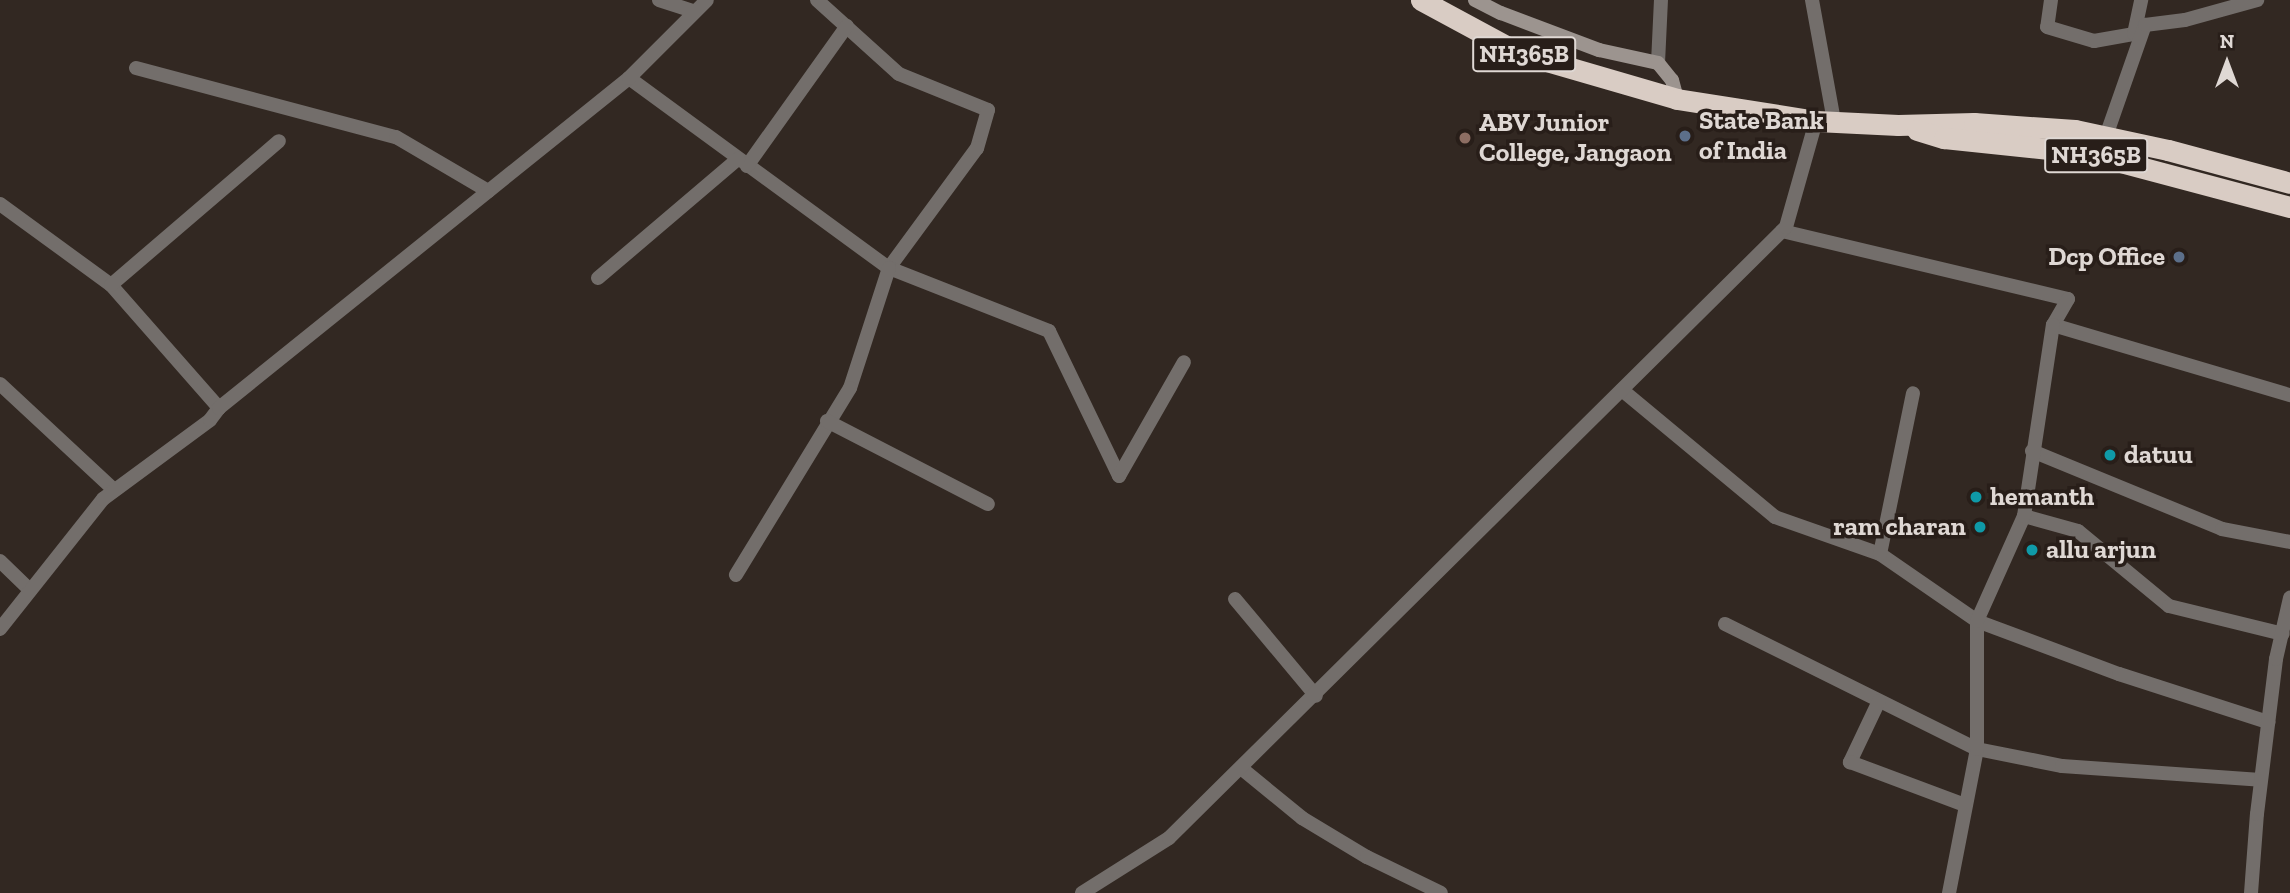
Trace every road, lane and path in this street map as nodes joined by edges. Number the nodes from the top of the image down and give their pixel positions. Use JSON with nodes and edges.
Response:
{"nodes":[{"id":1,"x":659,"y":0,"type":"edge"},
{"id":2,"x":708,"y":0,"type":"edge"},
{"id":3,"x":817,"y":0,"type":"edge"},
{"id":4,"x":1421,"y":0,"type":"edge"},
{"id":5,"x":1475,"y":0,"type":"edge"},
{"id":6,"x":1661,"y":0,"type":"edge"},
{"id":7,"x":1812,"y":0,"type":"edge"},
{"id":8,"x":2051,"y":0,"type":"edge"},
{"id":9,"x":2141,"y":0,"type":"edge"},
{"id":10,"x":2257,"y":0,"type":"edge"},
{"id":11,"x":694,"y":11,"type":"junction"},
{"id":12,"x":847,"y":26,"type":"junction"},
{"id":13,"x":2139,"y":29,"type":"junction"},
{"id":14,"x":1658,"y":63,"type":"junction"},
{"id":15,"x":136,"y":68,"type":"dead end"},
{"id":16,"x":629,"y":78,"type":"junction"},
{"id":17,"x":1677,"y":99,"type":"junction"},
{"id":18,"x":1825,"y":121,"type":"junction"},
{"id":19,"x":1898,"y":125,"type":"junction"},
{"id":20,"x":2105,"y":139,"type":"junction"},
{"id":21,"x":279,"y":141,"type":"dead end"},
{"id":22,"x":743,"y":162,"type":"junction"},
{"id":23,"x":2290,"y":183,"type":"edge"},
{"id":24,"x":488,"y":191,"type":"junction"},
{"id":25,"x":0,"y":204,"type":"edge"},
{"id":26,"x":2290,"y":207,"type":"edge"},
{"id":27,"x":1782,"y":231,"type":"junction"},
{"id":28,"x":889,"y":268,"type":"junction"},
{"id":29,"x":598,"y":278,"type":"dead end"},
{"id":30,"x":111,"y":285,"type":"junction"},
{"id":31,"x":2053,"y":325,"type":"junction"},
{"id":32,"x":1184,"y":362,"type":"dead end"},
{"id":33,"x":0,"y":384,"type":"edge"},
{"id":34,"x":1622,"y":390,"type":"junction"},
{"id":35,"x":1913,"y":393,"type":"dead end"},
{"id":36,"x":2290,"y":395,"type":"edge"},
{"id":37,"x":219,"y":408,"type":"junction"},
{"id":38,"x":828,"y":421,"type":"junction"},
{"id":39,"x":2032,"y":451,"type":"junction"},
{"id":40,"x":114,"y":490,"type":"junction"},
{"id":41,"x":988,"y":504,"type":"dead end"},
{"id":42,"x":2024,"y":516,"type":"junction"},
{"id":43,"x":2290,"y":542,"type":"edge"},
{"id":44,"x":1880,"y":554,"type":"junction"},
{"id":45,"x":0,"y":561,"type":"edge"},
{"id":46,"x":736,"y":575,"type":"dead end"},
{"id":47,"x":30,"y":590,"type":"junction"},
{"id":48,"x":2290,"y":598,"type":"edge"},
{"id":49,"x":1235,"y":599,"type":"dead end"},
{"id":50,"x":1978,"y":621,"type":"junction"},
{"id":51,"x":1725,"y":624,"type":"dead end"},
{"id":52,"x":0,"y":629,"type":"edge"},
{"id":53,"x":2283,"y":634,"type":"junction"},
{"id":54,"x":1316,"y":696,"type":"junction"},
{"id":55,"x":1879,"y":701,"type":"junction"},
{"id":56,"x":2268,"y":722,"type":"junction"},
{"id":57,"x":1977,"y":749,"type":"junction"},
{"id":58,"x":1241,"y":768,"type":"junction"},
{"id":59,"x":2261,"y":780,"type":"junction"},
{"id":60,"x":1965,"y":805,"type":"junction"},
{"id":61,"x":1082,"y":893,"type":"edge"},
{"id":62,"x":1441,"y":893,"type":"edge"},
{"id":63,"x":1949,"y":893,"type":"edge"},
{"id":64,"x":2251,"y":893,"type":"edge"}],
"edges":[{"from":1,"to":11,"type":"street"},
{"from":2,"to":11,"type":"street"},
{"from":3,"to":12,"type":"street"},
{"from":4,"to":17,"type":"highway","number":"NH365B"},
{"from":5,"to":14,"type":"street"},
{"from":6,"to":14,"type":"street"},
{"from":7,"to":18,"type":"street"},
{"from":8,"to":13,"type":"street"},
{"from":9,"to":13,"type":"street"},
{"from":10,"to":13,"type":"street"},
{"from":11,"to":16,"type":"street"},
{"from":12,"to":22,"type":"street"},
{"from":12,"to":28,"type":"street"},
{"from":13,"to":20,"type":"street"},
{"from":14,"to":17,"type":"street"},
{"from":15,"to":24,"type":"street"},
{"from":16,"to":22,"type":"street"},
{"from":16,"to":24,"type":"street"},
{"from":17,"to":18,"type":"highway","number":"NH365B"},
{"from":18,"to":19,"type":"highway","number":"NH365B"},
{"from":18,"to":27,"type":"street"},
{"from":19,"to":20,"type":"highway","number":"NH365B"},
{"from":19,"to":26,"type":"highway","number":"NH365B"},
{"from":20,"to":23,"type":"highway","number":"NH365B"},
{"from":21,"to":30,"type":"street"},
{"from":22,"to":28,"type":"street"},
{"from":22,"to":29,"type":"street"},
{"from":24,"to":37,"type":"street"},
{"from":25,"to":30,"type":"street"},
{"from":27,"to":31,"type":"street"},
{"from":27,"to":34,"type":"street"},
{"from":28,"to":32,"type":"street"},
{"from":28,"to":38,"type":"street"},
{"from":30,"to":37,"type":"street"},
{"from":31,"to":36,"type":"street"},
{"from":31,"to":39,"type":"street"},
{"from":33,"to":40,"type":"street"},
{"from":34,"to":44,"type":"street"},
{"from":34,"to":54,"type":"street"},
{"from":35,"to":44,"type":"street"},
{"from":37,"to":40,"type":"street"},
{"from":38,"to":41,"type":"street"},
{"from":38,"to":46,"type":"street"},
{"from":39,"to":42,"type":"street"},
{"from":39,"to":43,"type":"street"},
{"from":40,"to":47,"type":"street"},
{"from":42,"to":50,"type":"street"},
{"from":42,"to":53,"type":"street"},
{"from":44,"to":50,"type":"street"},
{"from":45,"to":47,"type":"street"},
{"from":47,"to":52,"type":"street"},
{"from":48,"to":53,"type":"street"},
{"from":49,"to":54,"type":"street"},
{"from":50,"to":56,"type":"street"},
{"from":50,"to":57,"type":"street"},
{"from":51,"to":55,"type":"street"},
{"from":53,"to":56,"type":"street"},
{"from":54,"to":58,"type":"street"},
{"from":55,"to":57,"type":"street"},
{"from":55,"to":60,"type":"street"},
{"from":56,"to":59,"type":"street"},
{"from":57,"to":59,"type":"street"},
{"from":57,"to":60,"type":"street"},
{"from":58,"to":61,"type":"street"},
{"from":58,"to":62,"type":"street"},
{"from":59,"to":64,"type":"street"},
{"from":60,"to":63,"type":"street"}]}
